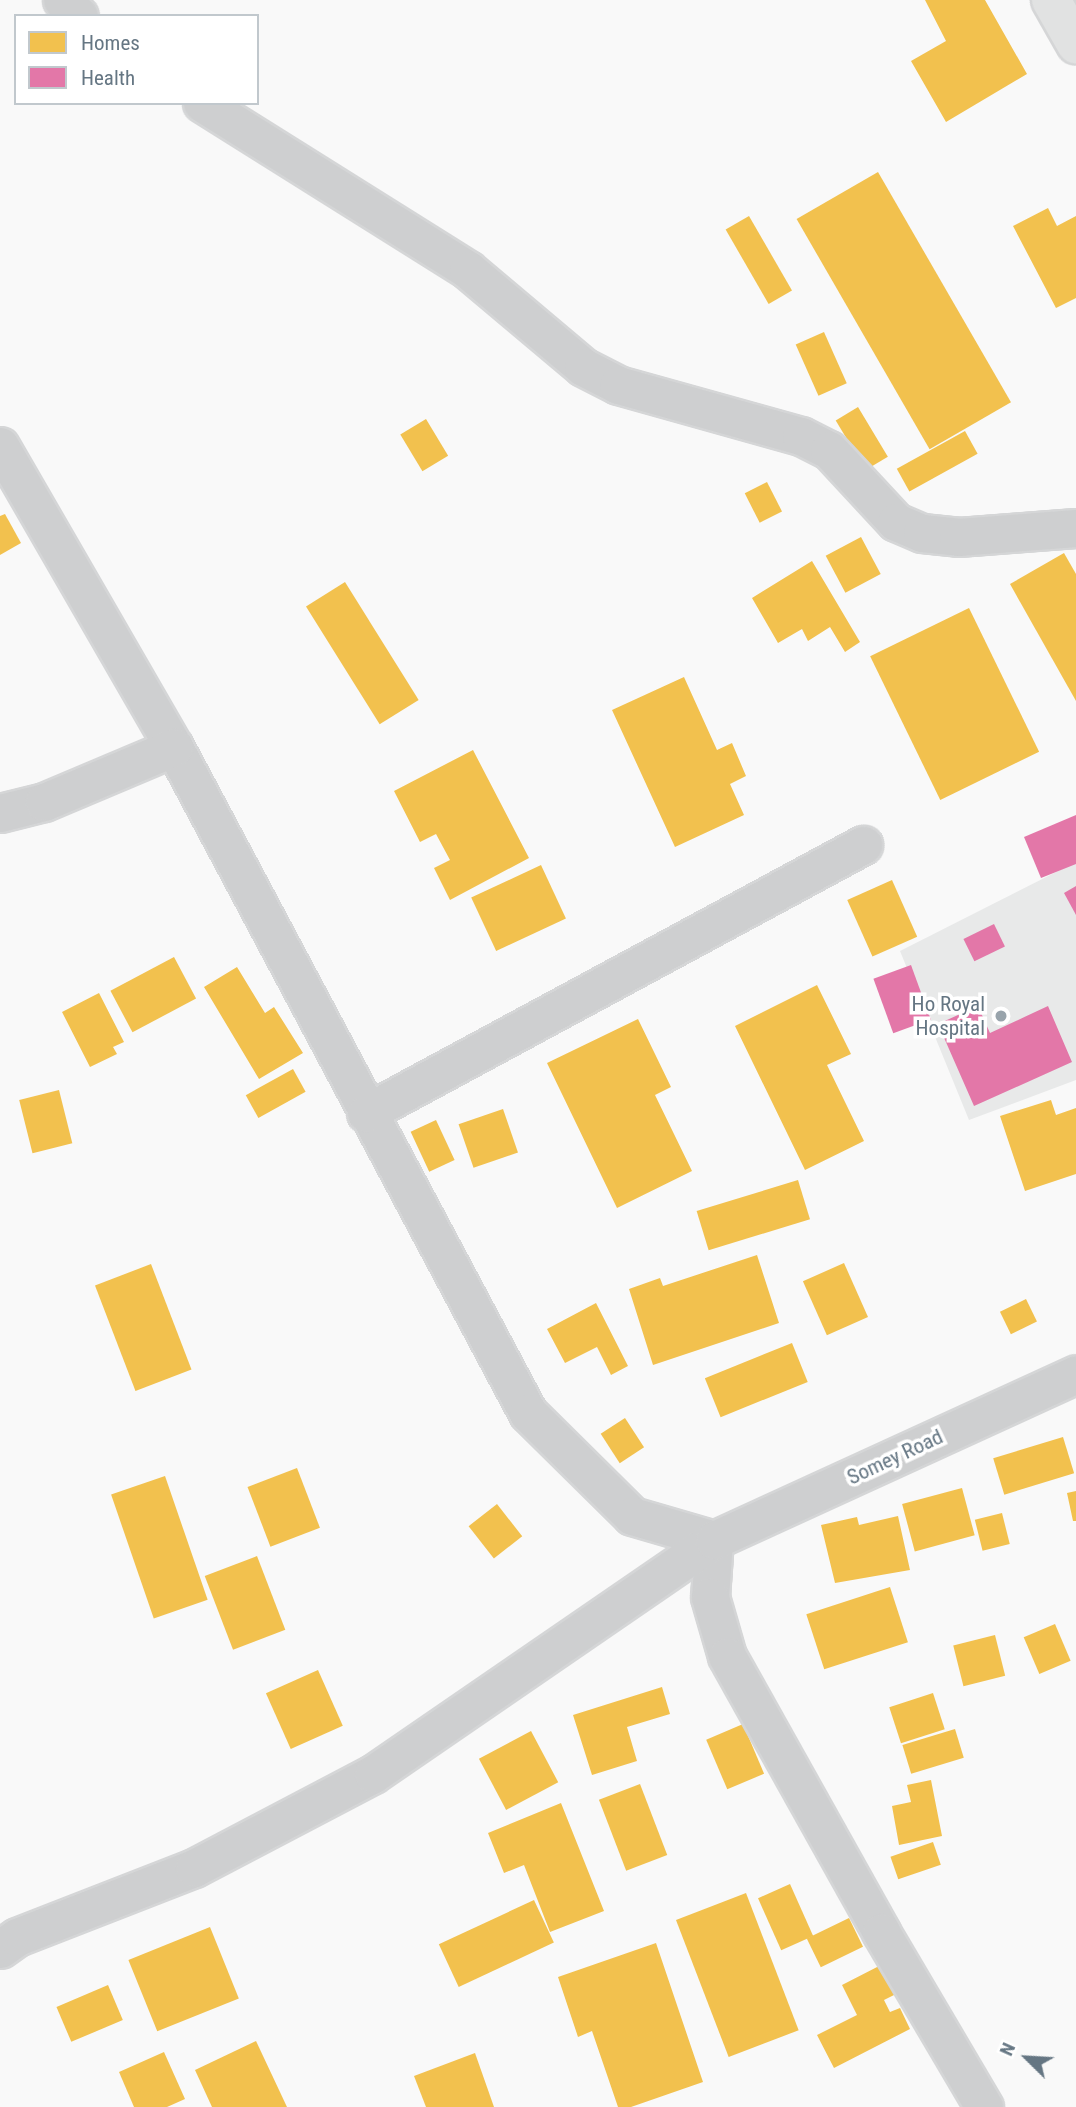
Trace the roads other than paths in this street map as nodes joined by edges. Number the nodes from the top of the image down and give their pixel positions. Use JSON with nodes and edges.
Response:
{"nodes":[{"id":1,"x":62,"y":0,"type":"edge"},
{"id":2,"x":1051,"y":0,"type":"edge"},
{"id":3,"x":77,"y":14,"type":"edge"},
{"id":4,"x":1076,"y":44,"type":"edge"},
{"id":5,"x":205,"y":105,"type":"edge"},
{"id":6,"x":0,"y":446,"type":"edge"},
{"id":7,"x":1076,"y":528,"type":"edge"},
{"id":8,"x":174,"y":747,"type":"junction"},
{"id":9,"x":0,"y":813,"type":"edge"},
{"id":10,"x":863,"y":845,"type":"dead end"},
{"id":11,"x":366,"y":1113,"type":"junction"},
{"id":12,"x":1076,"y":1374,"type":"edge"},
{"id":13,"x":714,"y":1540,"type":"junction"},
{"id":14,"x":6,"y":1941,"type":"edge"},
{"id":15,"x":984,"y":2107,"type":"edge"}],
"edges":[{"from":1,"to":3,"type":"street"},
{"from":2,"to":4,"type":"main road"},
{"from":5,"to":7,"type":"street"},
{"from":6,"to":8,"type":"street"},
{"from":8,"to":9,"type":"street"},
{"from":8,"to":11,"type":"street"},
{"from":10,"to":11,"type":"street"},
{"from":11,"to":13,"type":"street"},
{"from":12,"to":13,"type":"street","name":"Somey Road"},
{"from":13,"to":14,"type":"street","name":"Somey Road"},
{"from":13,"to":15,"type":"street"}]}
